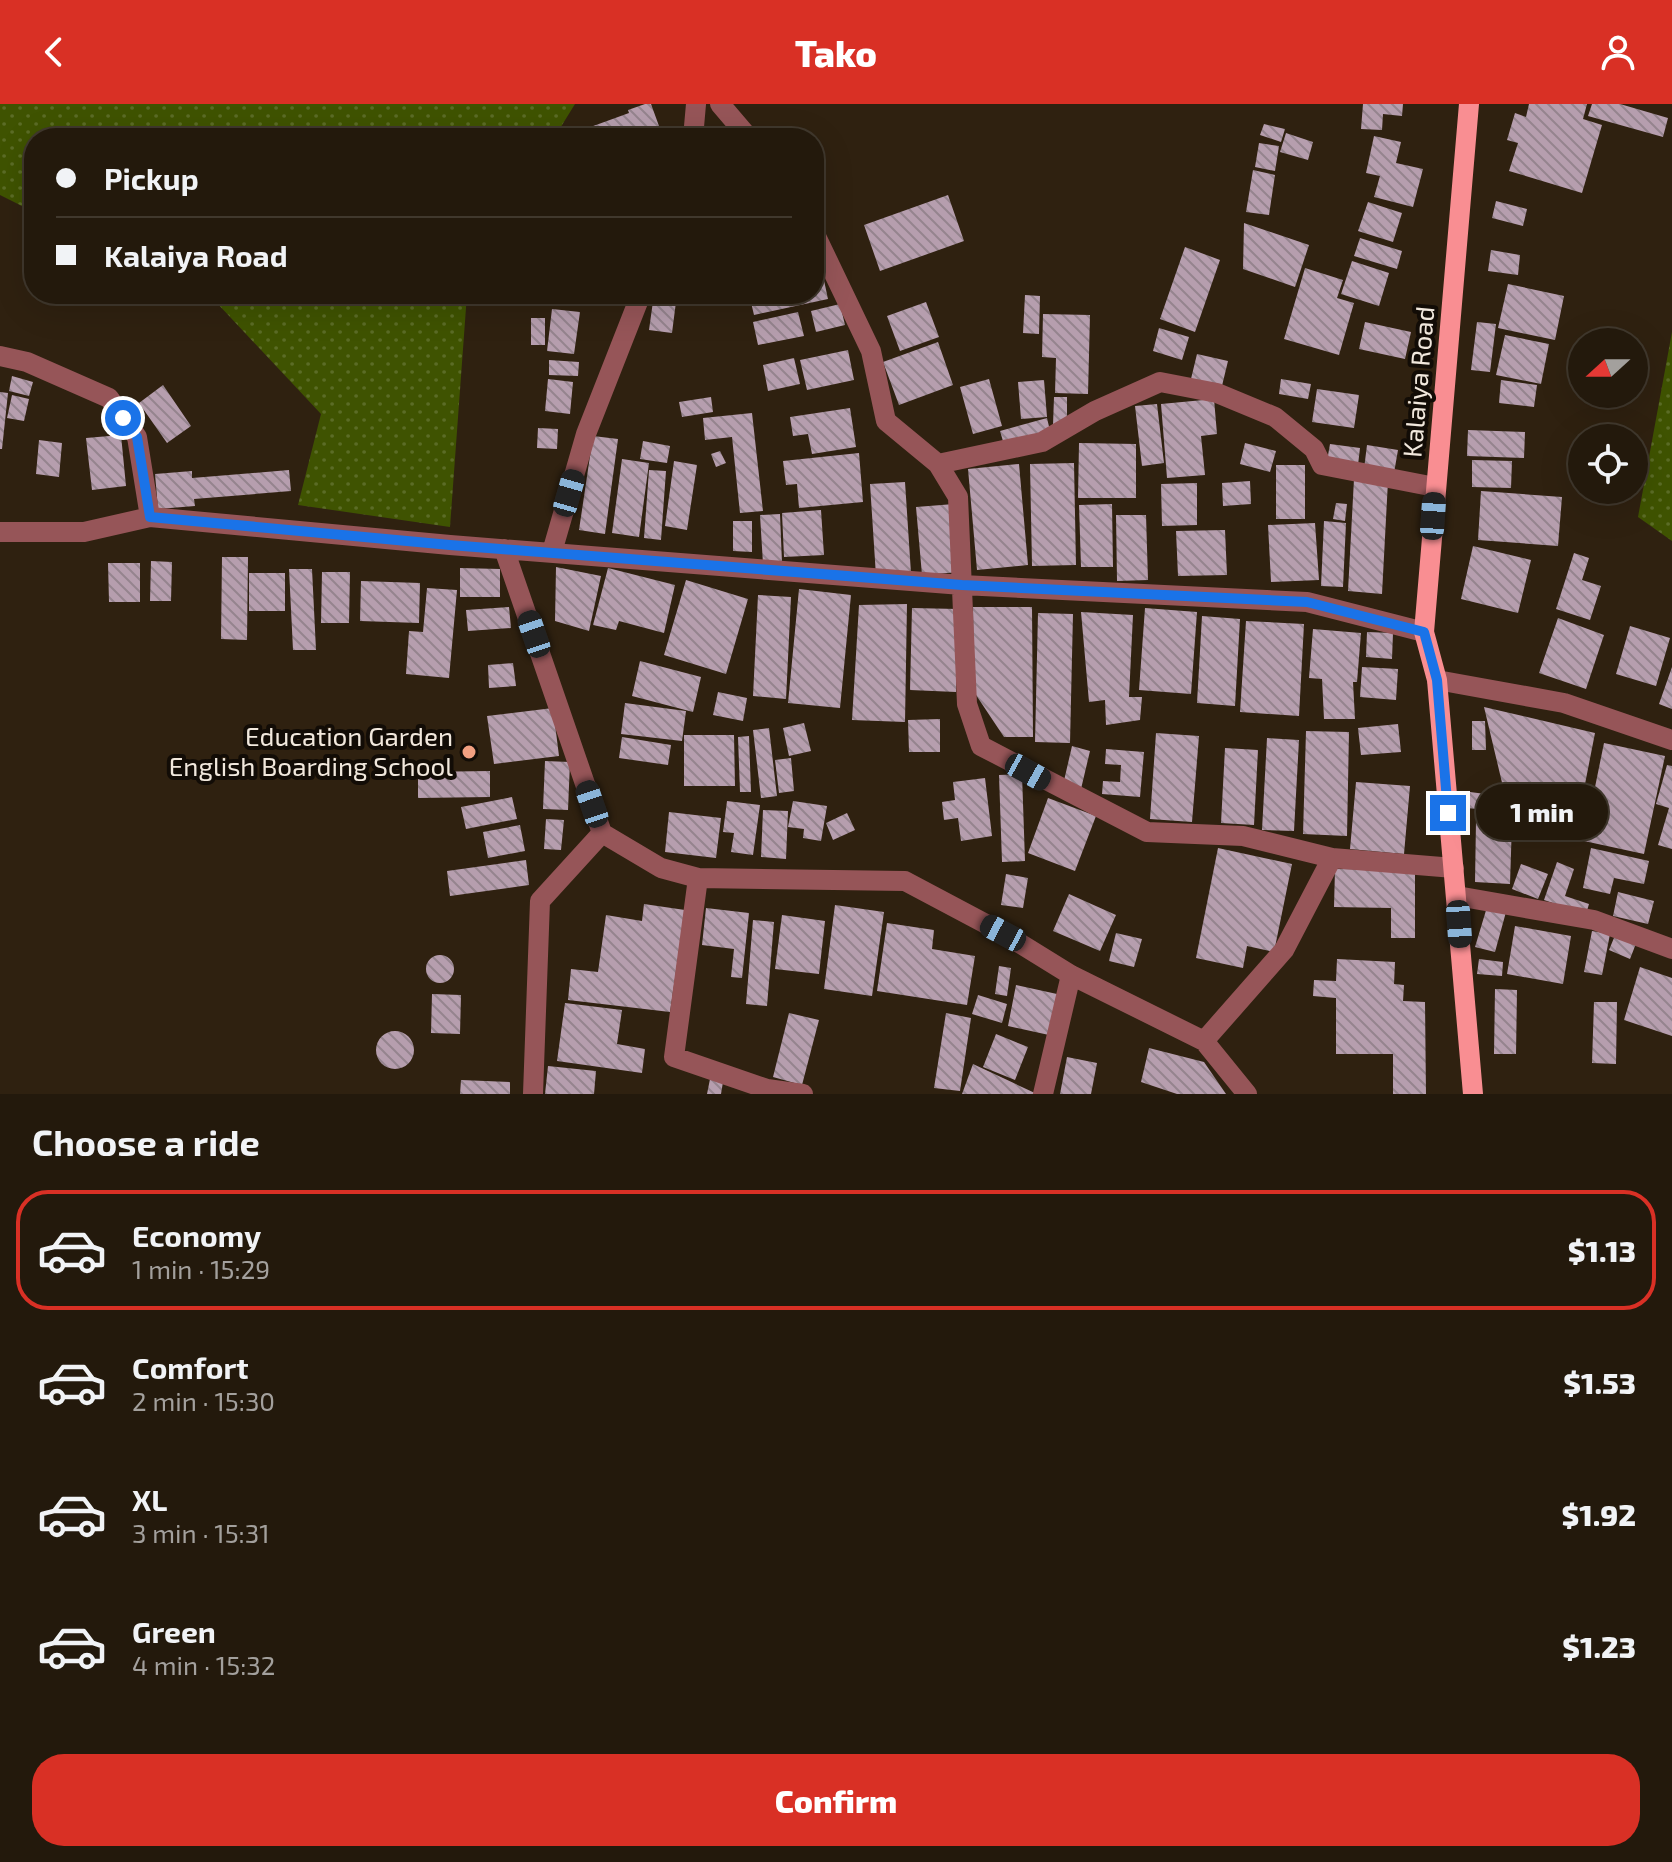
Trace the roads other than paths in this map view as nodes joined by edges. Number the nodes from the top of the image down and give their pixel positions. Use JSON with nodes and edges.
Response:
{"nodes":[{"id":1,"x":696,"y":104,"type":"edge"},
{"id":2,"x":720,"y":104,"type":"edge"},
{"id":3,"x":1469,"y":104,"type":"edge"},
{"id":4,"x":694,"y":128,"type":"edge"},
{"id":5,"x":740,"y":128,"type":"edge"},
{"id":6,"x":824,"y":253,"type":"edge"},
{"id":7,"x":637,"y":304,"type":"edge"},
{"id":8,"x":0,"y":356,"type":"edge"},
{"id":9,"x":938,"y":464,"type":"junction"},
{"id":10,"x":1435,"y":487,"type":"junction"},
{"id":11,"x":150,"y":517,"type":"junction"},
{"id":12,"x":0,"y":532,"type":"edge"},
{"id":13,"x":504,"y":549,"type":"junction"},
{"id":14,"x":552,"y":552,"type":"junction"},
{"id":15,"x":962,"y":585,"type":"junction"},
{"id":16,"x":1424,"y":632,"type":"junction"},
{"id":17,"x":1437,"y":680,"type":"junction"},
{"id":18,"x":1672,"y":740,"type":"edge"},
{"id":19,"x":602,"y":833,"type":"junction"},
{"id":20,"x":1332,"y":858,"type":"junction"},
{"id":21,"x":1454,"y":868,"type":"junction"},
{"id":22,"x":698,"y":878,"type":"junction"},
{"id":23,"x":1457,"y":896,"type":"junction"},
{"id":24,"x":1672,"y":949,"type":"edge"},
{"id":25,"x":1071,"y":975,"type":"junction"},
{"id":26,"x":1204,"y":1041,"type":"junction"},
{"id":27,"x":533,"y":1094,"type":"edge"},
{"id":28,"x":803,"y":1094,"type":"edge"},
{"id":29,"x":1043,"y":1094,"type":"edge"},
{"id":30,"x":1247,"y":1094,"type":"edge"},
{"id":31,"x":1473,"y":1094,"type":"edge"}],
"edges":[{"from":1,"to":4,"type":"street"},
{"from":2,"to":5,"type":"street"},
{"from":3,"to":10,"type":"main road","name":"Kalaiya Road"},
{"from":6,"to":9,"type":"street"},
{"from":7,"to":14,"type":"street"},
{"from":8,"to":11,"type":"street"},
{"from":9,"to":10,"type":"street"},
{"from":9,"to":15,"type":"street"},
{"from":10,"to":16,"type":"main road","name":"Kalaiya Road"},
{"from":11,"to":12,"type":"street"},
{"from":11,"to":13,"type":"street"},
{"from":13,"to":14,"type":"street"},
{"from":13,"to":19,"type":"street"},
{"from":14,"to":15,"type":"street"},
{"from":15,"to":16,"type":"street"},
{"from":15,"to":20,"type":"street"},
{"from":16,"to":17,"type":"main road","name":"Kalaiya Road"},
{"from":17,"to":18,"type":"street"},
{"from":17,"to":21,"type":"main road","name":"Kalaiya Road"},
{"from":19,"to":22,"type":"street"},
{"from":19,"to":27,"type":"street"},
{"from":20,"to":21,"type":"street"},
{"from":20,"to":26,"type":"street"},
{"from":21,"to":23,"type":"main road","name":"Kalaiya Road"},
{"from":22,"to":25,"type":"street"},
{"from":22,"to":28,"type":"street"},
{"from":23,"to":24,"type":"street"},
{"from":23,"to":31,"type":"main road","name":"Kalaiya Road"},
{"from":25,"to":26,"type":"street"},
{"from":25,"to":29,"type":"street"},
{"from":26,"to":30,"type":"street"}]}
